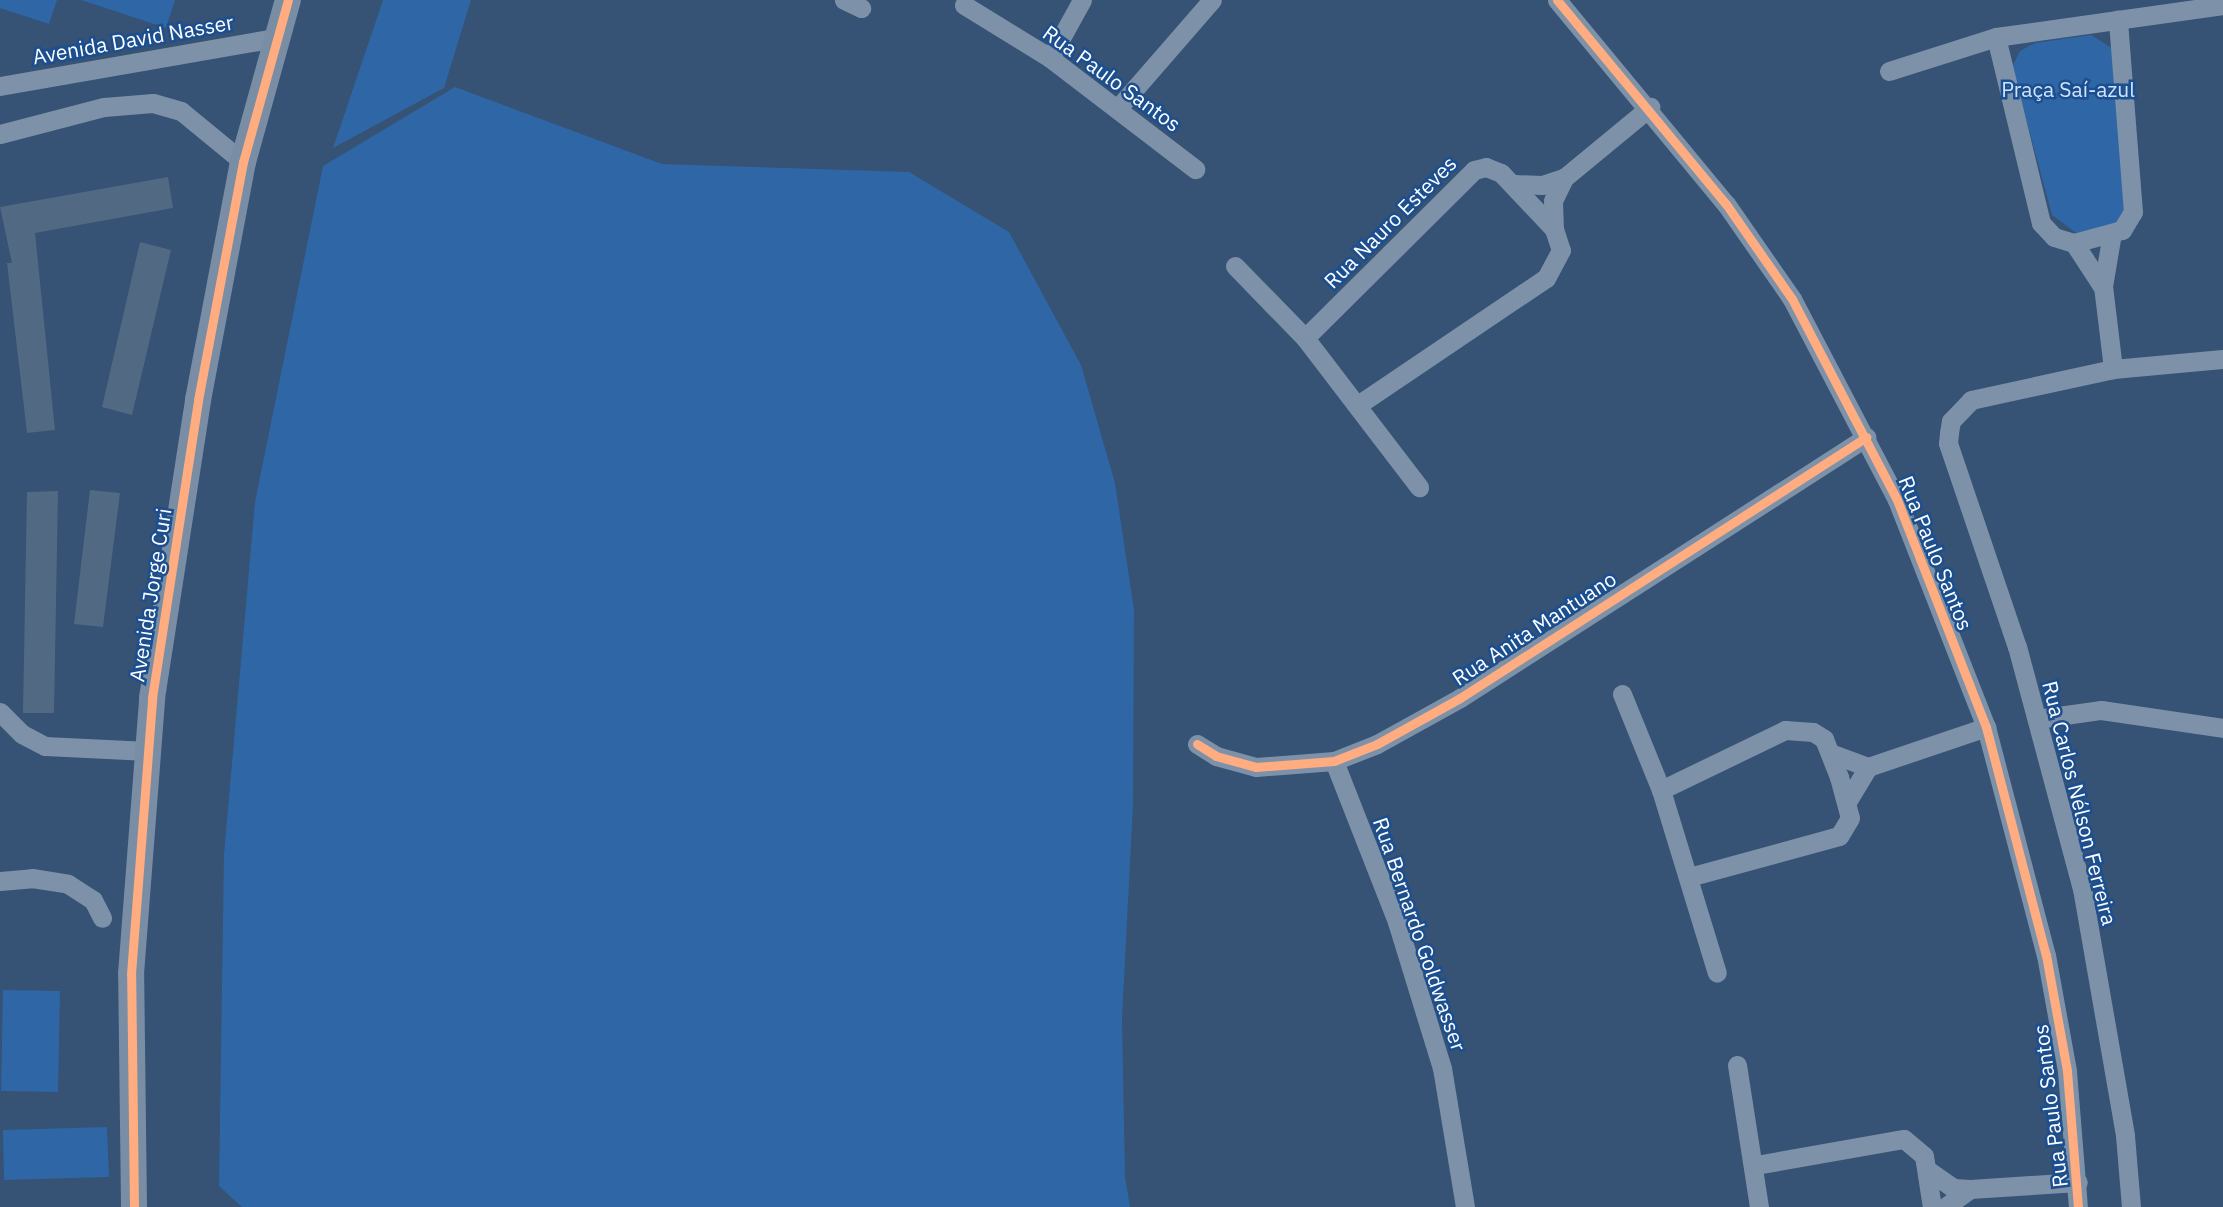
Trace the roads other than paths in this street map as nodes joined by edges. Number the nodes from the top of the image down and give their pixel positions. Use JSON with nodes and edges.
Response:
{"nodes":[{"id":1,"x":288,"y":0,"type":"edge"},
{"id":2,"x":1082,"y":0,"type":"edge"},
{"id":3,"x":1212,"y":0,"type":"edge"},
{"id":4,"x":1557,"y":0,"type":"edge"},
{"id":5,"x":964,"y":5,"type":"dead end"},
{"id":6,"x":2223,"y":5,"type":"edge"},
{"id":7,"x":2118,"y":20,"type":"junction"},
{"id":8,"x":1996,"y":37,"type":"junction"},
{"id":9,"x":275,"y":38,"type":"junction"},
{"id":10,"x":1050,"y":58,"type":"junction"},
{"id":11,"x":1889,"y":71,"type":"dead end"},
{"id":12,"x":0,"y":86,"type":"edge"},
{"id":13,"x":1650,"y":107,"type":"junction"},
{"id":14,"x":1118,"y":108,"type":"junction"},
{"id":15,"x":0,"y":134,"type":"edge"},
{"id":16,"x":243,"y":162,"type":"junction"},
{"id":17,"x":1195,"y":169,"type":"dead end"},
{"id":18,"x":1564,"y":178,"type":"junction"},
{"id":19,"x":1514,"y":184,"type":"junction"},
{"id":20,"x":1554,"y":229,"type":"junction"},
{"id":21,"x":2112,"y":233,"type":"junction"},
{"id":22,"x":2074,"y":243,"type":"junction"},
{"id":23,"x":1235,"y":266,"type":"dead end"},
{"id":24,"x":2103,"y":286,"type":"junction"},
{"id":25,"x":1305,"y":338,"type":"junction"},
{"id":26,"x":2223,"y":359,"type":"edge"},
{"id":27,"x":2113,"y":369,"type":"junction"},
{"id":28,"x":1359,"y":404,"type":"junction"},
{"id":29,"x":1867,"y":437,"type":"junction"},
{"id":30,"x":1419,"y":487,"type":"dead end"},
{"id":31,"x":1622,"y":694,"type":"dead end"},
{"id":32,"x":0,"y":712,"type":"edge"},
{"id":33,"x":2037,"y":719,"type":"junction"},
{"id":34,"x":1986,"y":727,"type":"junction"},
{"id":35,"x":2223,"y":728,"type":"edge"},
{"id":36,"x":1197,"y":744,"type":"dead end"},
{"id":37,"x":148,"y":751,"type":"junction"},
{"id":38,"x":1830,"y":753,"type":"junction"},
{"id":39,"x":1334,"y":761,"type":"junction"},
{"id":40,"x":1868,"y":767,"type":"junction"},
{"id":41,"x":1661,"y":790,"type":"junction"},
{"id":42,"x":1847,"y":802,"type":"junction"},
{"id":43,"x":1689,"y":877,"type":"junction"},
{"id":44,"x":0,"y":881,"type":"edge"},
{"id":45,"x":102,"y":919,"type":"dead end"},
{"id":46,"x":1717,"y":973,"type":"dead end"},
{"id":47,"x":1737,"y":1065,"type":"dead end"},
{"id":48,"x":1756,"y":1165,"type":"junction"},
{"id":49,"x":1929,"y":1171,"type":"junction"},
{"id":50,"x":2078,"y":1182,"type":"junction"},
{"id":51,"x":1970,"y":1189,"type":"junction"},
{"id":52,"x":134,"y":1207,"type":"edge"},
{"id":53,"x":1465,"y":1207,"type":"edge"},
{"id":54,"x":1759,"y":1207,"type":"edge"},
{"id":55,"x":1932,"y":1207,"type":"edge"},
{"id":56,"x":1945,"y":1207,"type":"edge"},
{"id":57,"x":2078,"y":1207,"type":"edge"},
{"id":58,"x":2131,"y":1207,"type":"edge"}],
"edges":[{"from":1,"to":9,"type":"street","name":"Avenida Jorge Curi"},
{"from":2,"to":10,"type":"street"},
{"from":3,"to":14,"type":"street"},
{"from":4,"to":13,"type":"street","name":"Rua Paulo Santos"},
{"from":5,"to":10,"type":"street","name":"Rua Paulo Santos"},
{"from":6,"to":7,"type":"street"},
{"from":7,"to":8,"type":"street"},
{"from":7,"to":21,"type":"street"},
{"from":8,"to":11,"type":"street"},
{"from":8,"to":22,"type":"street"},
{"from":9,"to":12,"type":"street","name":"Avenida David Nasser"},
{"from":9,"to":16,"type":"street","name":"Avenida Jorge Curi"},
{"from":10,"to":14,"type":"street","name":"Rua Paulo Santos"},
{"from":13,"to":18,"type":"street","name":"Rua Nauro Esteves"},
{"from":13,"to":29,"type":"street","name":"Rua Paulo Santos"},
{"from":14,"to":17,"type":"street","name":"Rua Paulo Santos"},
{"from":15,"to":16,"type":"street"},
{"from":16,"to":37,"type":"street","name":"Avenida Jorge Curi"},
{"from":18,"to":19,"type":"street","name":"Rua Nauro Esteves"},
{"from":18,"to":20,"type":"street"},
{"from":19,"to":20,"type":"street","name":"Rua Nauro Esteves"},
{"from":19,"to":25,"type":"street","name":"Rua Nauro Esteves"},
{"from":20,"to":28,"type":"street"},
{"from":21,"to":22,"type":"street"},
{"from":21,"to":24,"type":"street"},
{"from":22,"to":24,"type":"street"},
{"from":23,"to":25,"type":"street"},
{"from":24,"to":27,"type":"street"},
{"from":25,"to":28,"type":"street"},
{"from":26,"to":27,"type":"street"},
{"from":27,"to":33,"type":"street","name":"Rua Carlos Nélson Ferreira"},
{"from":28,"to":30,"type":"street"},
{"from":29,"to":34,"type":"street","name":"Rua Paulo Santos"},
{"from":29,"to":39,"type":"street","name":"Rua Anita Mantuano"},
{"from":31,"to":41,"type":"street"},
{"from":32,"to":37,"type":"street"},
{"from":33,"to":35,"type":"street"},
{"from":33,"to":58,"type":"street","name":"Rua Carlos Nélson Ferreira"},
{"from":34,"to":40,"type":"street"},
{"from":34,"to":50,"type":"street","name":"Rua Paulo Santos"},
{"from":36,"to":39,"type":"street","name":"Rua Anita Mantuano"},
{"from":37,"to":52,"type":"street","name":"Avenida Jorge Curi"},
{"from":38,"to":40,"type":"street"},
{"from":38,"to":41,"type":"street"},
{"from":38,"to":42,"type":"street"},
{"from":39,"to":53,"type":"street","name":"Rua Bernardo Goldwasser"},
{"from":40,"to":42,"type":"street"},
{"from":41,"to":43,"type":"street"},
{"from":42,"to":43,"type":"street"},
{"from":43,"to":46,"type":"street"},
{"from":44,"to":45,"type":"street"},
{"from":47,"to":48,"type":"street"},
{"from":48,"to":49,"type":"street"},
{"from":48,"to":54,"type":"street"},
{"from":49,"to":51,"type":"street"},
{"from":49,"to":55,"type":"street"},
{"from":50,"to":51,"type":"street"},
{"from":50,"to":57,"type":"street","name":"Rua Paulo Santos"},
{"from":51,"to":56,"type":"street"}]}
